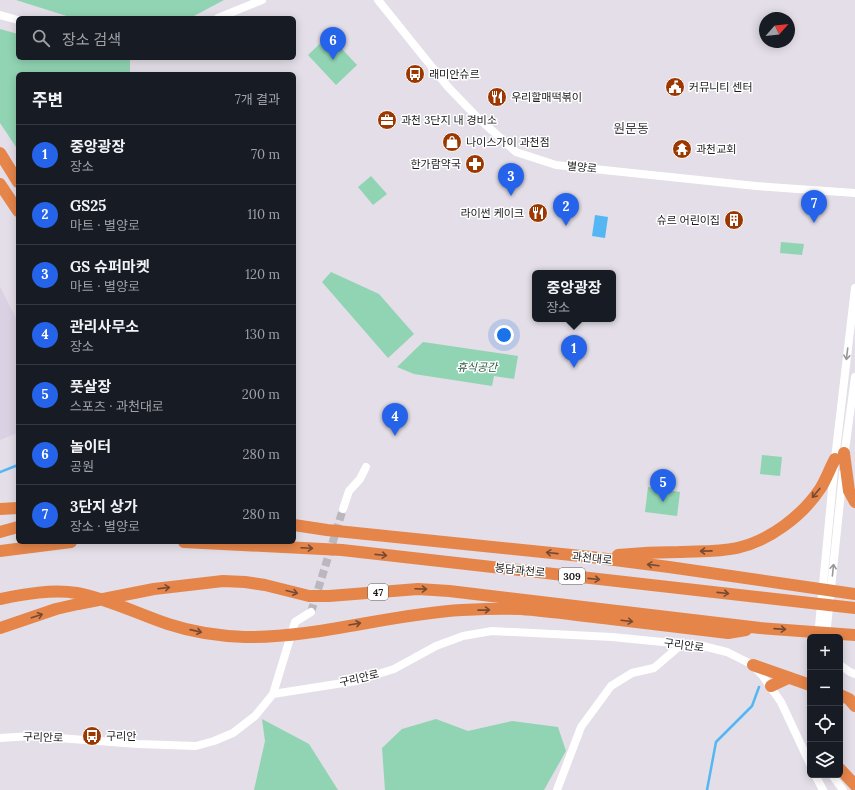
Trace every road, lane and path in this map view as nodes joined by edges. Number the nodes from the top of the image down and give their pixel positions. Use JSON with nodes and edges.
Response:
{"nodes":[{"id":1,"x":262,"y":0,"type":"edge"},
{"id":2,"x":378,"y":0,"type":"edge"},
{"id":3,"x":0,"y":15,"type":"edge"},
{"id":4,"x":223,"y":16,"type":"edge"},
{"id":5,"x":16,"y":19,"type":"edge"},
{"id":6,"x":0,"y":153,"type":"edge"},
{"id":7,"x":16,"y":179,"type":"edge"},
{"id":8,"x":0,"y":184,"type":"edge"},
{"id":9,"x":855,"y":193,"type":"edge"},
{"id":10,"x":16,"y":208,"type":"edge"},
{"id":11,"x":855,"y":288,"type":"edge"},
{"id":12,"x":855,"y":377,"type":"edge"},
{"id":13,"x":839,"y":456,"type":"junction"},
{"id":14,"x":366,"y":467,"type":"dead end"},
{"id":15,"x":855,"y":502,"type":"edge"},
{"id":16,"x":16,"y":508,"type":"edge"},
{"id":17,"x":0,"y":509,"type":"edge"},
{"id":18,"x":343,"y":509,"type":"tunnel mouth"},
{"id":19,"x":296,"y":518,"type":"edge"},
{"id":20,"x":296,"y":525,"type":"edge"},
{"id":21,"x":16,"y":528,"type":"edge"},
{"id":22,"x":328,"y":530,"type":"junction"},
{"id":23,"x":0,"y":532,"type":"edge"},
{"id":24,"x":55,"y":544,"type":"edge"},
{"id":25,"x":224,"y":544,"type":"edge"},
{"id":26,"x":0,"y":551,"type":"edge"},
{"id":27,"x":591,"y":557,"type":"junction"},
{"id":28,"x":852,"y":593,"type":"edge"},
{"id":29,"x":0,"y":599,"type":"edge"},
{"id":30,"x":852,"y":608,"type":"edge"},
{"id":31,"x":311,"y":612,"type":"tunnel mouth"},
{"id":32,"x":0,"y":628,"type":"edge"},
{"id":33,"x":760,"y":628,"type":"junction"},
{"id":34,"x":818,"y":634,"type":"edge"},
{"id":35,"x":826,"y":634,"type":"edge"},
{"id":36,"x":852,"y":636,"type":"edge"},
{"id":37,"x":682,"y":644,"type":"junction"},
{"id":38,"x":753,"y":665,"type":"junction"},
{"id":39,"x":843,"y":667,"type":"edge"},
{"id":40,"x":855,"y":674,"type":"edge"},
{"id":41,"x":788,"y":678,"type":"junction"},
{"id":42,"x":807,"y":684,"type":"edge"},
{"id":43,"x":771,"y":686,"type":"junction"},
{"id":44,"x":273,"y":694,"type":"junction"},
{"id":45,"x":843,"y":696,"type":"edge"},
{"id":46,"x":855,"y":706,"type":"edge"},
{"id":47,"x":0,"y":738,"type":"edge"},
{"id":48,"x":807,"y":758,"type":"edge"},
{"id":49,"x":843,"y":772,"type":"edge"},
{"id":50,"x":817,"y":778,"type":"edge"},
{"id":51,"x":834,"y":778,"type":"edge"},
{"id":52,"x":855,"y":785,"type":"edge"},
{"id":53,"x":557,"y":790,"type":"edge"},
{"id":54,"x":823,"y":790,"type":"edge"},
{"id":55,"x":843,"y":790,"type":"edge"}],
"edges":[{"from":1,"to":4,"type":"street"},
{"from":2,"to":9,"type":"street","name":"별양로"},
{"from":3,"to":5,"type":"street"},
{"from":6,"to":7,"type":"highway"},
{"from":8,"to":10,"type":"highway"},
{"from":11,"to":13,"type":"street","one_way":true},
{"from":12,"to":13,"type":"street"},
{"from":13,"to":15,"type":"highway"},
{"from":13,"to":27,"type":"highway","one_way":true},
{"from":13,"to":34,"type":"street"},
{"from":35,"to":13,"type":"street","one_way":true},
{"from":14,"to":18,"type":"street"},
{"from":16,"to":17,"type":"highway"},
{"from":19,"to":22,"type":"highway"},
{"from":20,"to":22,"type":"highway"},
{"from":21,"to":23,"type":"highway"},
{"from":27,"to":22,"type":"highway","name":"과천대로","one_way":true},
{"from":24,"to":26,"type":"highway"},
{"from":25,"to":30,"type":"highway","name":"봉담과천로","number":"309","one_way":true},
{"from":28,"to":27,"type":"highway","name":"과천대로","one_way":true},
{"from":29,"to":33,"type":"highway","one_way":true},
{"from":31,"to":44,"type":"street"},
{"from":32,"to":33,"type":"highway","number":"47","one_way":true},
{"from":33,"to":36,"type":"highway","number":"47","one_way":true},
{"from":37,"to":38,"type":"street","name":"구리안로"},
{"from":37,"to":44,"type":"street","name":"구리안로"},
{"from":37,"to":53,"type":"street"},
{"from":38,"to":41,"type":"highway"},
{"from":38,"to":43,"type":"street"},
{"from":39,"to":40,"type":"street"},
{"from":41,"to":42,"type":"highway"},
{"from":41,"to":43,"type":"highway"},
{"from":43,"to":48,"type":"street"},
{"from":44,"to":47,"type":"street","name":"구리안로"},
{"from":45,"to":46,"type":"highway"},
{"from":49,"to":52,"type":"highway"},
{"from":50,"to":54,"type":"street"},
{"from":51,"to":55,"type":"street"}]}
